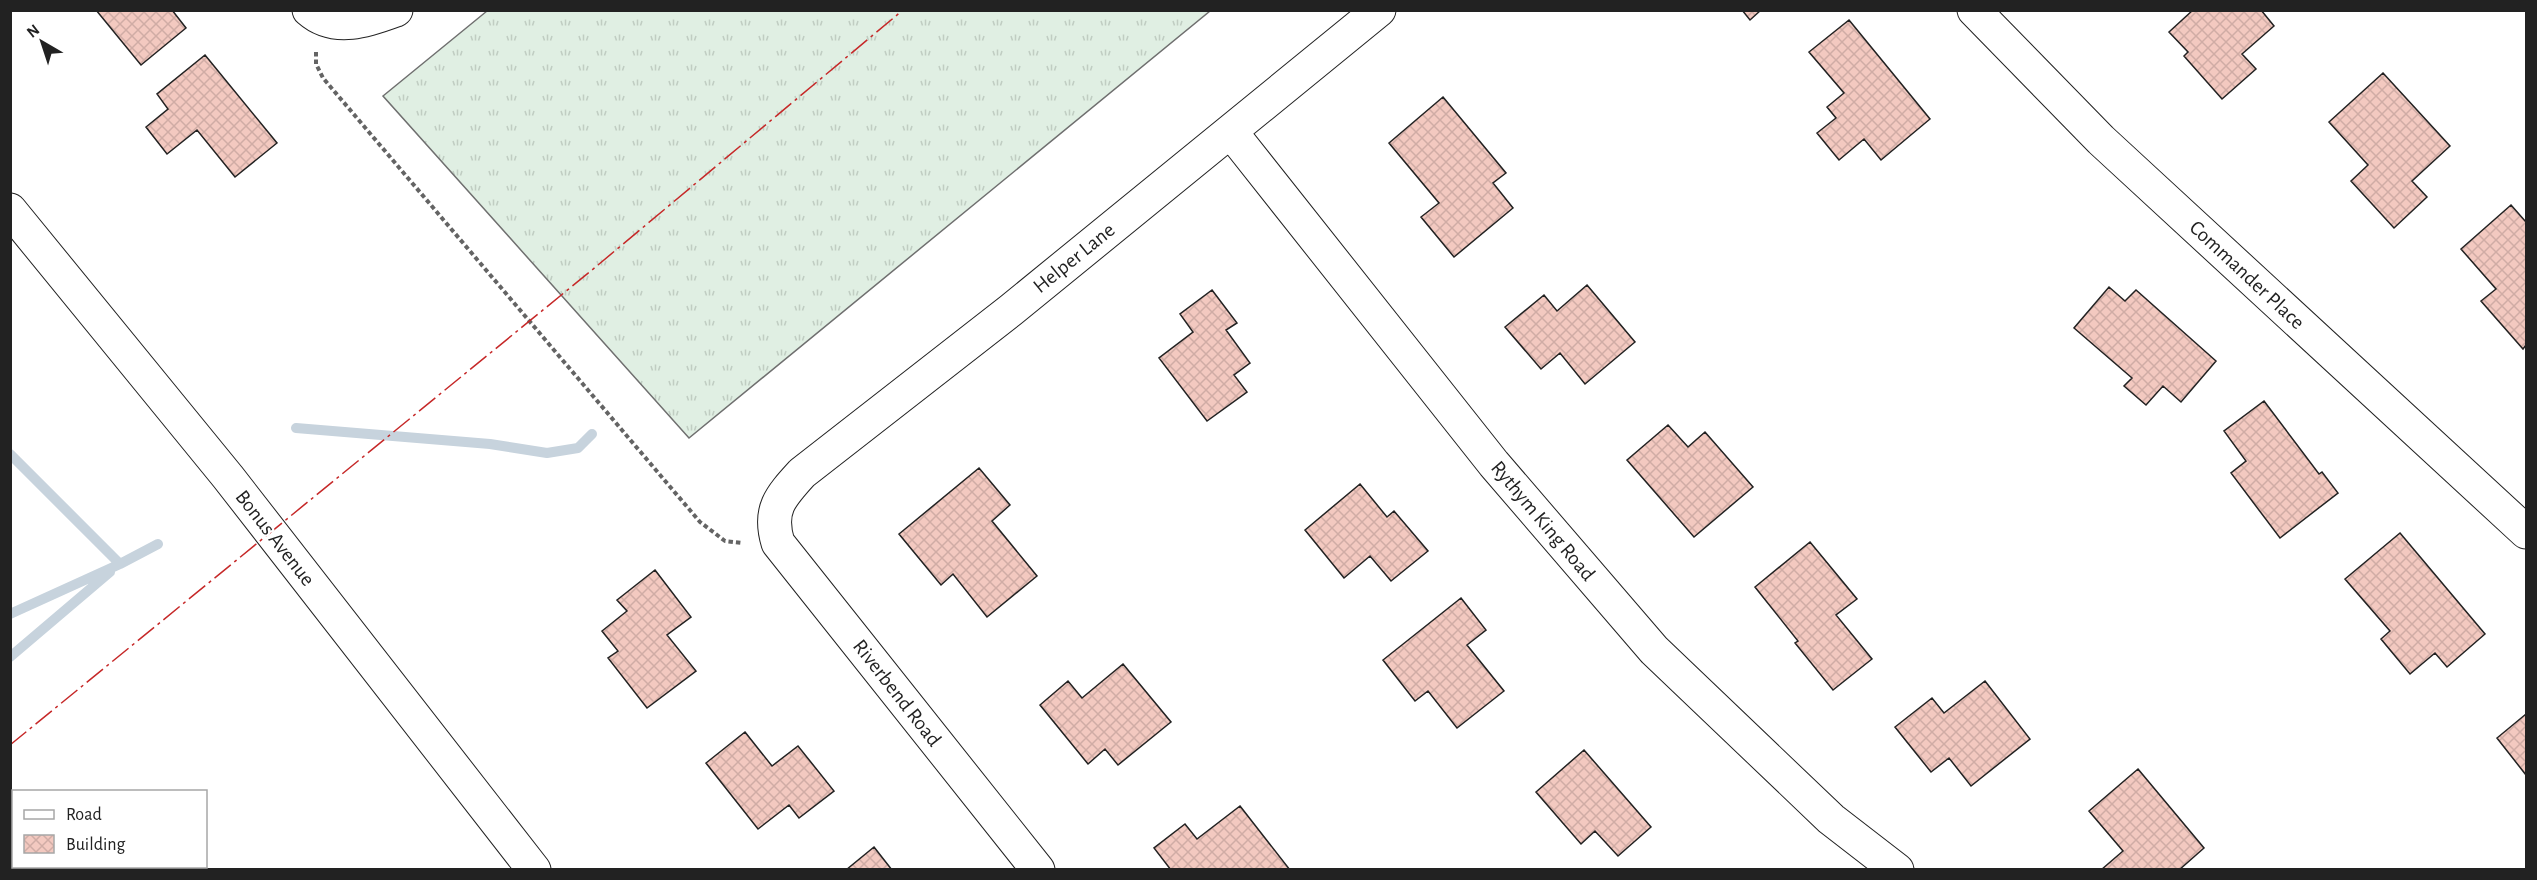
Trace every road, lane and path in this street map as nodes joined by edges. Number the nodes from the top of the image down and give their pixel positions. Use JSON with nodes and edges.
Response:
{"nodes":[{"id":1,"x":396,"y":10,"type":"edge"},
{"id":2,"x":1378,"y":10,"type":"edge"},
{"id":3,"x":1974,"y":10,"type":"edge"},
{"id":4,"x":319,"y":16,"type":"edge"},
{"id":5,"x":1231,"y":132,"type":"junction"},
{"id":6,"x":10,"y":210,"type":"edge"},
{"id":7,"x":2526,"y":532,"type":"edge"},
{"id":8,"x":778,"y":543,"type":"junction"},
{"id":9,"x":534,"y":870,"type":"edge"},
{"id":10,"x":1038,"y":870,"type":"edge"},
{"id":11,"x":1897,"y":870,"type":"edge"}],
"edges":[{"from":1,"to":4,"type":"street"},
{"from":2,"to":5,"type":"street","name":"Helper Lane"},
{"from":3,"to":7,"type":"street","name":"Commander Place"},
{"from":4,"to":8,"type":"path"},
{"from":5,"to":8,"type":"street","name":"Helper Lane"},
{"from":5,"to":11,"type":"street","name":"Rythym King Road"},
{"from":6,"to":9,"type":"street","name":"Bonus Avenue"},
{"from":8,"to":10,"type":"street","name":"Riverbend Road"}]}
